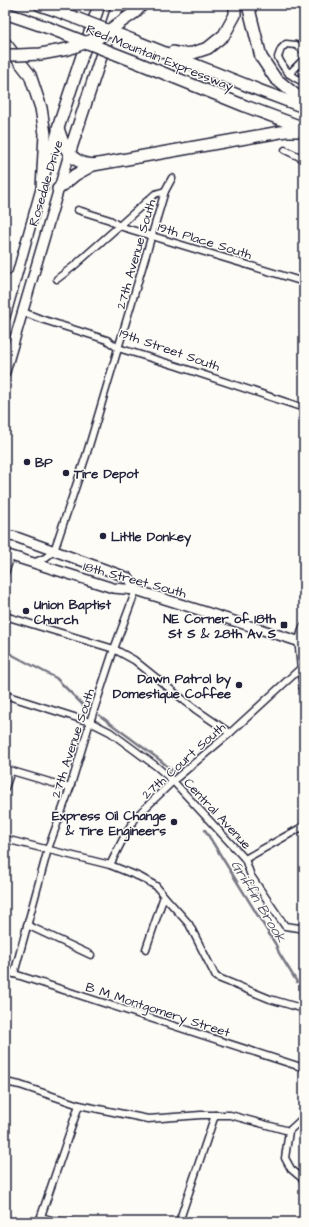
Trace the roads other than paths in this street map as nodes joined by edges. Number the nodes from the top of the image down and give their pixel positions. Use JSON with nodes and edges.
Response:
{"nodes":[{"id":1,"x":40,"y":5,"type":"edge"},
{"id":2,"x":99,"y":5,"type":"edge"},
{"id":3,"x":118,"y":5,"type":"edge"},
{"id":4,"x":142,"y":5,"type":"edge"},
{"id":5,"x":236,"y":5,"type":"edge"},
{"id":6,"x":248,"y":5,"type":"edge"},
{"id":7,"x":5,"y":13,"type":"edge"},
{"id":8,"x":5,"y":43,"type":"edge"},
{"id":9,"x":146,"y":46,"type":"junction"},
{"id":10,"x":304,"y":51,"type":"edge"},
{"id":11,"x":5,"y":54,"type":"edge"},
{"id":12,"x":304,"y":59,"type":"edge"},
{"id":13,"x":290,"y":74,"type":"junction"},
{"id":14,"x":304,"y":82,"type":"edge"},
{"id":15,"x":304,"y":102,"type":"edge"},
{"id":16,"x":304,"y":107,"type":"edge"},
{"id":17,"x":58,"y":128,"type":"junction"},
{"id":18,"x":304,"y":128,"type":"edge"},
{"id":19,"x":304,"y":132,"type":"edge"},
{"id":20,"x":285,"y":150,"type":"dead end"},
{"id":21,"x":69,"y":154,"type":"junction"},
{"id":22,"x":304,"y":159,"type":"edge"},
{"id":23,"x":93,"y":165,"type":"junction"},
{"id":24,"x":172,"y":178,"type":"dead end"},
{"id":25,"x":42,"y":188,"type":"junction"},
{"id":26,"x":58,"y":189,"type":"junction"},
{"id":27,"x":165,"y":191,"type":"junction"},
{"id":28,"x":78,"y":210,"type":"dead end"},
{"id":29,"x":119,"y":226,"type":"junction"},
{"id":30,"x":152,"y":235,"type":"junction"},
{"id":31,"x":16,"y":276,"type":"junction"},
{"id":32,"x":57,"y":279,"type":"dead end"},
{"id":33,"x":304,"y":282,"type":"edge"},
{"id":34,"x":5,"y":284,"type":"edge"},
{"id":35,"x":6,"y":309,"type":"edge"},
{"id":36,"x":23,"y":312,"type":"junction"},
{"id":37,"x":118,"y":348,"type":"junction"},
{"id":38,"x":5,"y":372,"type":"edge"},
{"id":39,"x":304,"y":408,"type":"edge"},
{"id":40,"x":5,"y":526,"type":"edge"},
{"id":41,"x":5,"y":534,"type":"edge"},
{"id":42,"x":16,"y":537,"type":"junction"},
{"id":43,"x":54,"y":551,"type":"junction"},
{"id":44,"x":8,"y":555,"type":"edge"},
{"id":45,"x":33,"y":563,"type":"junction"},
{"id":46,"x":5,"y":573,"type":"edge"},
{"id":47,"x":136,"y":590,"type":"junction"},
{"id":48,"x":5,"y":616,"type":"edge"},
{"id":49,"x":304,"y":628,"type":"edge"},
{"id":50,"x":302,"y":643,"type":"edge"},
{"id":51,"x":114,"y":649,"type":"junction"},
{"id":52,"x":302,"y":667,"type":"junction"},
{"id":53,"x":304,"y":688,"type":"edge"},
{"id":54,"x":5,"y":695,"type":"edge"},
{"id":55,"x":90,"y":722,"type":"junction"},
{"id":56,"x":230,"y":733,"type":"junction"},
{"id":57,"x":8,"y":770,"type":"edge"},
{"id":58,"x":173,"y":781,"type":"junction"},
{"id":59,"x":5,"y":788,"type":"edge"},
{"id":60,"x":70,"y":788,"type":"junction"},
{"id":61,"x":304,"y":826,"type":"edge"},
{"id":62,"x":5,"y":839,"type":"edge"},
{"id":63,"x":48,"y":849,"type":"junction"},
{"id":64,"x":245,"y":859,"type":"junction"},
{"id":65,"x":110,"y":865,"type":"junction"},
{"id":66,"x":164,"y":896,"type":"junction"},
{"id":67,"x":27,"y":925,"type":"junction"},
{"id":68,"x":304,"y":926,"type":"edge"},
{"id":69,"x":146,"y":949,"type":"dead end"},
{"id":70,"x":91,"y":955,"type":"dead end"},
{"id":71,"x":5,"y":971,"type":"edge"},
{"id":72,"x":14,"y":974,"type":"junction"},
{"id":73,"x":304,"y":1009,"type":"edge"},
{"id":74,"x":304,"y":1068,"type":"edge"},
{"id":75,"x":5,"y":1082,"type":"edge"},
{"id":76,"x":79,"y":1105,"type":"junction"},
{"id":77,"x":215,"y":1115,"type":"junction"},
{"id":78,"x":304,"y":1117,"type":"edge"},
{"id":79,"x":288,"y":1131,"type":"junction"},
{"id":80,"x":304,"y":1180,"type":"edge"},
{"id":81,"x":40,"y":1220,"type":"edge"},
{"id":82,"x":71,"y":1222,"type":"edge"},
{"id":83,"x":179,"y":1222,"type":"edge"}],
"edges":[{"from":1,"to":9,"type":"highway","name":"Red Mountain Expressway","bridge":true},
{"from":2,"to":17,"type":"highway","name":"Rosedale Drive"},
{"from":3,"to":21,"type":"highway","name":"Rosedale Drive"},
{"from":4,"to":11,"type":"highway","bridge":true},
{"from":5,"to":9,"type":"highway"},
{"from":6,"to":15,"type":"highway"},
{"from":7,"to":18,"type":"highway","name":"Red Mountain Expressway","bridge":true},
{"from":8,"to":25,"type":"highway"},
{"from":9,"to":16,"type":"highway","name":"Red Mountain Expressway"},
{"from":10,"to":13,"type":"street"},
{"from":12,"to":13,"type":"street"},
{"from":13,"to":14,"type":"street"},
{"from":17,"to":21,"type":"highway"},
{"from":17,"to":25,"type":"main road","name":"Rosedale Drive"},
{"from":19,"to":23,"type":"highway"},
{"from":20,"to":22,"type":"street"},
{"from":21,"to":23,"type":"highway"},
{"from":21,"to":26,"type":"main road","name":"Rosedale Drive"},
{"from":23,"to":26,"type":"highway"},
{"from":24,"to":27,"type":"street","name":"27th Avenue South"},
{"from":25,"to":31,"type":"main road","name":"Rosedale Drive"},
{"from":26,"to":36,"type":"main road","name":"Rosedale Drive"},
{"from":27,"to":29,"type":"street"},
{"from":27,"to":30,"type":"street","name":"27th Avenue South"},
{"from":28,"to":29,"type":"street","name":"19th Place South"},
{"from":29,"to":30,"type":"street","name":"19th Place South"},
{"from":29,"to":32,"type":"street"},
{"from":30,"to":33,"type":"street","name":"19th Place South"},
{"from":30,"to":37,"type":"street","name":"27th Avenue South"},
{"from":31,"to":34,"type":"main road"},
{"from":31,"to":35,"type":"main road","name":"Rosedale Drive"},
{"from":35,"to":36,"type":"main road"},
{"from":36,"to":37,"type":"street","name":"19th Street South"},
{"from":36,"to":38,"type":"main road","name":"Rosedale Drive"},
{"from":37,"to":39,"type":"street","name":"19th Street South"},
{"from":37,"to":43,"type":"street","name":"27th Avenue South"},
{"from":40,"to":42,"type":"main road"},
{"from":41,"to":42,"type":"main road"},
{"from":42,"to":43,"type":"main road"},
{"from":43,"to":45,"type":"street"},
{"from":43,"to":47,"type":"main road"},
{"from":44,"to":45,"type":"main road","name":"18th Street South"},
{"from":44,"to":46,"type":"street"},
{"from":45,"to":47,"type":"main road","name":"18th Street South"},
{"from":47,"to":50,"type":"main road","name":"18th Street South"},
{"from":47,"to":51,"type":"street","name":"27th Avenue South"},
{"from":48,"to":51,"type":"street"},
{"from":49,"to":50,"type":"main road"},
{"from":50,"to":52,"type":"main road"},
{"from":51,"to":55,"type":"street","name":"27th Avenue South"},
{"from":51,"to":56,"type":"street"},
{"from":52,"to":53,"type":"main road"},
{"from":52,"to":56,"type":"street","name":"27th Court South"},
{"from":54,"to":55,"type":"street","name":"Central Avenue"},
{"from":55,"to":58,"type":"street","name":"Central Avenue"},
{"from":55,"to":60,"type":"street","name":"27th Avenue South"},
{"from":56,"to":58,"type":"street","name":"27th Court South"},
{"from":57,"to":59,"type":"street"},
{"from":57,"to":60,"type":"street"},
{"from":58,"to":64,"type":"street","name":"Central Avenue"},
{"from":58,"to":65,"type":"street","name":"27th Court South"},
{"from":60,"to":63,"type":"street","name":"27th Avenue South"},
{"from":61,"to":64,"type":"street"},
{"from":62,"to":63,"type":"street"},
{"from":63,"to":65,"type":"street"},
{"from":63,"to":67,"type":"street","name":"27th Avenue South"},
{"from":64,"to":68,"type":"street","name":"Central Avenue"},
{"from":65,"to":66,"type":"street"},
{"from":66,"to":69,"type":"street"},
{"from":66,"to":73,"type":"street"},
{"from":67,"to":70,"type":"street"},
{"from":67,"to":72,"type":"street","name":"27th Avenue South"},
{"from":71,"to":72,"type":"street","name":"B M Montgomery Street"},
{"from":72,"to":74,"type":"street","name":"B M Montgomery Street"},
{"from":75,"to":76,"type":"street"},
{"from":76,"to":77,"type":"street"},
{"from":76,"to":81,"type":"street"},
{"from":77,"to":79,"type":"street"},
{"from":77,"to":83,"type":"street"},
{"from":78,"to":79,"type":"street"},
{"from":79,"to":80,"type":"street"},
{"from":81,"to":82,"type":"street"}]}
